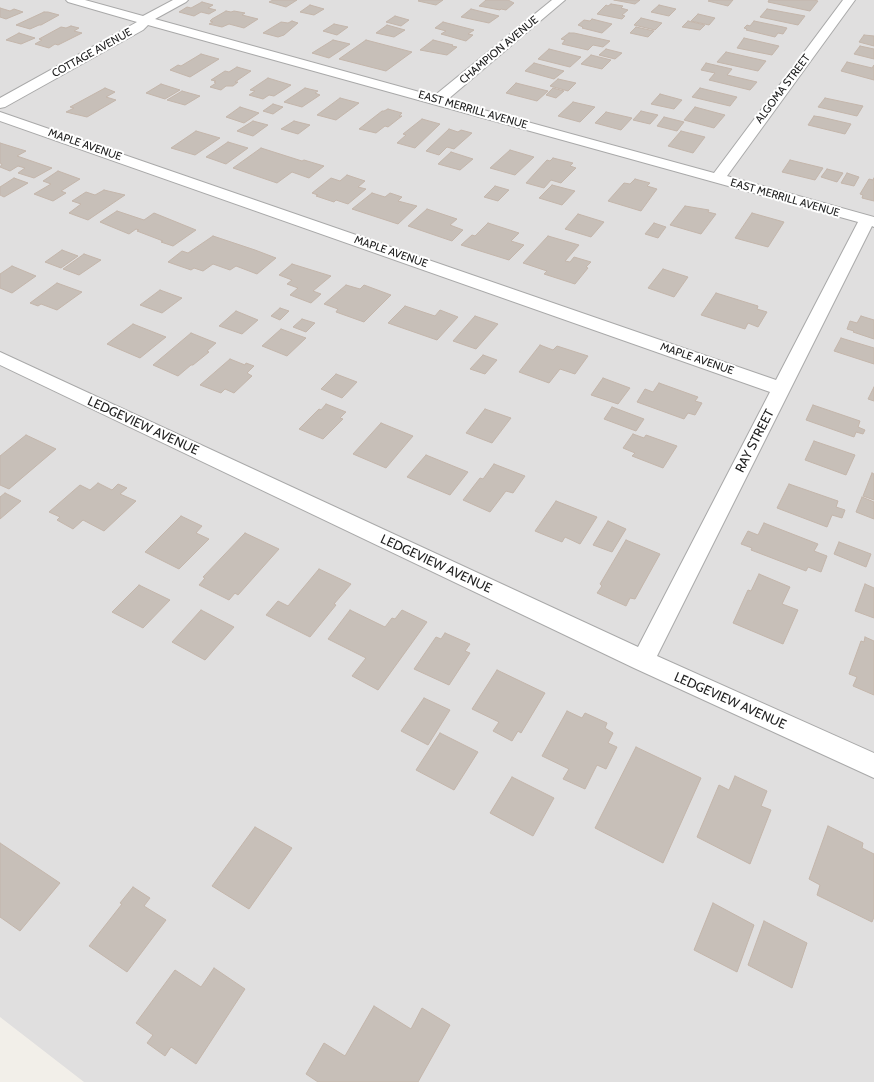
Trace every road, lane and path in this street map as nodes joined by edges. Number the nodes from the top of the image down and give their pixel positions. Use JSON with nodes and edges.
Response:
{"nodes":[{"id":1,"x":72,"y":0,"type":"edge"},
{"id":2,"x":182,"y":0,"type":"edge"},
{"id":3,"x":559,"y":0,"type":"edge"},
{"id":4,"x":849,"y":0,"type":"edge"},
{"id":5,"x":145,"y":20,"type":"junction"},
{"id":6,"x":438,"y":100,"type":"junction"},
{"id":7,"x":0,"y":104,"type":"edge"},
{"id":8,"x":0,"y":116,"type":"edge"},
{"id":9,"x":717,"y":179,"type":"junction"},
{"id":10,"x":871,"y":221,"type":"edge"},
{"id":11,"x":0,"y":358,"type":"edge"},
{"id":12,"x":782,"y":389,"type":"junction"},
{"id":13,"x":643,"y":661,"type":"junction"},
{"id":14,"x":874,"y":766,"type":"edge"}],
"edges":[{"from":1,"to":5,"type":"street","name":"EAST MERRILL AVENUE"},
{"from":2,"to":5,"type":"street","name":"COTTAGE AVENUE"},
{"from":3,"to":6,"type":"street","name":"CHAMPION AVENUE"},
{"from":4,"to":9,"type":"street","name":"ALGOMA STREET"},
{"from":5,"to":6,"type":"street","name":"EAST MERRILL AVENUE"},
{"from":5,"to":7,"type":"street","name":"COTTAGE AVENUE"},
{"from":6,"to":9,"type":"street","name":"EAST MERRILL AVENUE"},
{"from":8,"to":12,"type":"street","name":"MAPLE AVENUE"},
{"from":9,"to":10,"type":"street","name":"EAST MERRILL AVENUE"},
{"from":10,"to":12,"type":"street","name":"RAY STREET"},
{"from":11,"to":13,"type":"street","name":"LEDGEVIEW AVENUE"},
{"from":12,"to":13,"type":"street","name":"RAY STREET"},
{"from":13,"to":14,"type":"street","name":"LEDGEVIEW AVENUE"}]}
